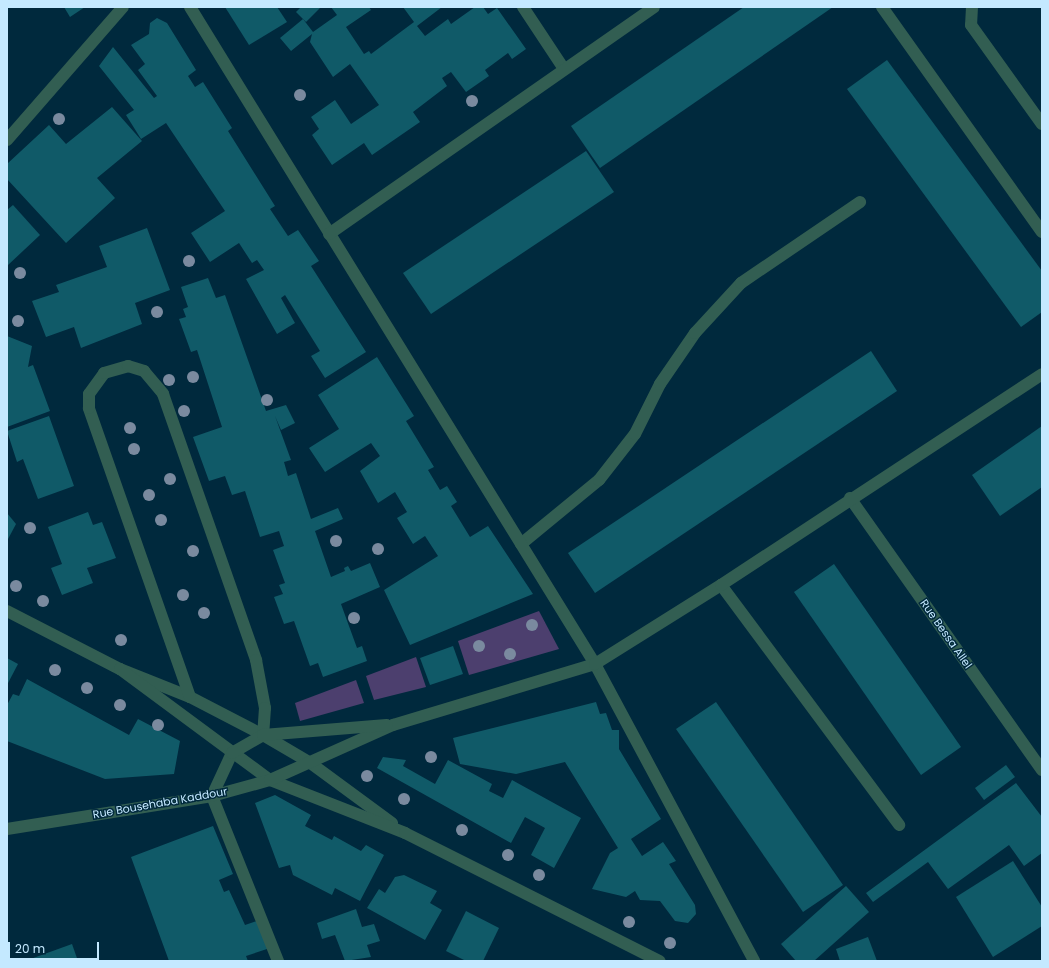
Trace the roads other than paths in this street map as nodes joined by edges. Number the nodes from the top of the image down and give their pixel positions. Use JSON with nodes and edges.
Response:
{"nodes":[{"id":1,"x":123,"y":7,"type":"edge"},
{"id":2,"x":190,"y":7,"type":"edge"},
{"id":3,"x":522,"y":7,"type":"edge"},
{"id":4,"x":654,"y":7,"type":"edge"},
{"id":5,"x":882,"y":7,"type":"edge"},
{"id":6,"x":972,"y":7,"type":"edge"},
{"id":7,"x":564,"y":69,"type":"junction"},
{"id":8,"x":1042,"y":124,"type":"edge"},
{"id":9,"x":7,"y":140,"type":"edge"},
{"id":10,"x":860,"y":202,"type":"dead end"},
{"id":11,"x":1042,"y":232,"type":"edge"},
{"id":12,"x":329,"y":234,"type":"junction"},
{"id":13,"x":1042,"y":374,"type":"edge"},
{"id":14,"x":850,"y":498,"type":"junction"},
{"id":15,"x":521,"y":544,"type":"junction"},
{"id":16,"x":721,"y":585,"type":"junction"},
{"id":17,"x":7,"y":611,"type":"edge"},
{"id":18,"x":595,"y":664,"type":"junction"},
{"id":19,"x":120,"y":669,"type":"junction"},
{"id":20,"x":190,"y":697,"type":"junction"},
{"id":21,"x":393,"y":725,"type":"junction"},
{"id":22,"x":263,"y":735,"type":"junction"},
{"id":23,"x":232,"y":753,"type":"junction"},
{"id":24,"x":309,"y":762,"type":"junction"},
{"id":25,"x":1042,"y":770,"type":"edge"},
{"id":26,"x":270,"y":780,"type":"junction"},
{"id":27,"x":212,"y":796,"type":"junction"},
{"id":28,"x":899,"y":825,"type":"dead end"},
{"id":29,"x":7,"y":829,"type":"edge"},
{"id":30,"x":405,"y":833,"type":"junction"},
{"id":31,"x":278,"y":961,"type":"edge"},
{"id":32,"x":660,"y":961,"type":"edge"},
{"id":33,"x":754,"y":961,"type":"edge"}],
"edges":[{"from":1,"to":9,"type":"street"},
{"from":2,"to":12,"type":"street"},
{"from":3,"to":7,"type":"street"},
{"from":4,"to":7,"type":"street"},
{"from":5,"to":11,"type":"street"},
{"from":6,"to":8,"type":"street"},
{"from":7,"to":12,"type":"street"},
{"from":10,"to":15,"type":"street"},
{"from":12,"to":15,"type":"street"},
{"from":13,"to":14,"type":"street"},
{"from":14,"to":16,"type":"street"},
{"from":14,"to":25,"type":"street","name":"Rue Bessa Allel"},
{"from":15,"to":18,"type":"street"},
{"from":16,"to":18,"type":"street"},
{"from":16,"to":28,"type":"street"},
{"from":17,"to":19,"type":"street"},
{"from":18,"to":21,"type":"street"},
{"from":18,"to":33,"type":"street"},
{"from":19,"to":20,"type":"street"},
{"from":19,"to":23,"type":"street"},
{"from":20,"to":22,"type":"street"},
{"from":20,"to":22,"type":"street"},
{"from":21,"to":22,"type":"street"},
{"from":21,"to":24,"type":"street","name":"Rue Bousehaba Kaddour"},
{"from":22,"to":23,"type":"street"},
{"from":22,"to":24,"type":"street"},
{"from":23,"to":26,"type":"street"},
{"from":23,"to":27,"type":"street"},
{"from":24,"to":26,"type":"street","name":"Rue Bousehaba Kaddour"},
{"from":24,"to":30,"type":"street"},
{"from":26,"to":27,"type":"street","name":"Rue Bousehaba Kaddour"},
{"from":26,"to":30,"type":"street"},
{"from":27,"to":29,"type":"street","name":"Rue Bousehaba Kaddour"},
{"from":27,"to":31,"type":"street"},
{"from":30,"to":32,"type":"street"}]}
